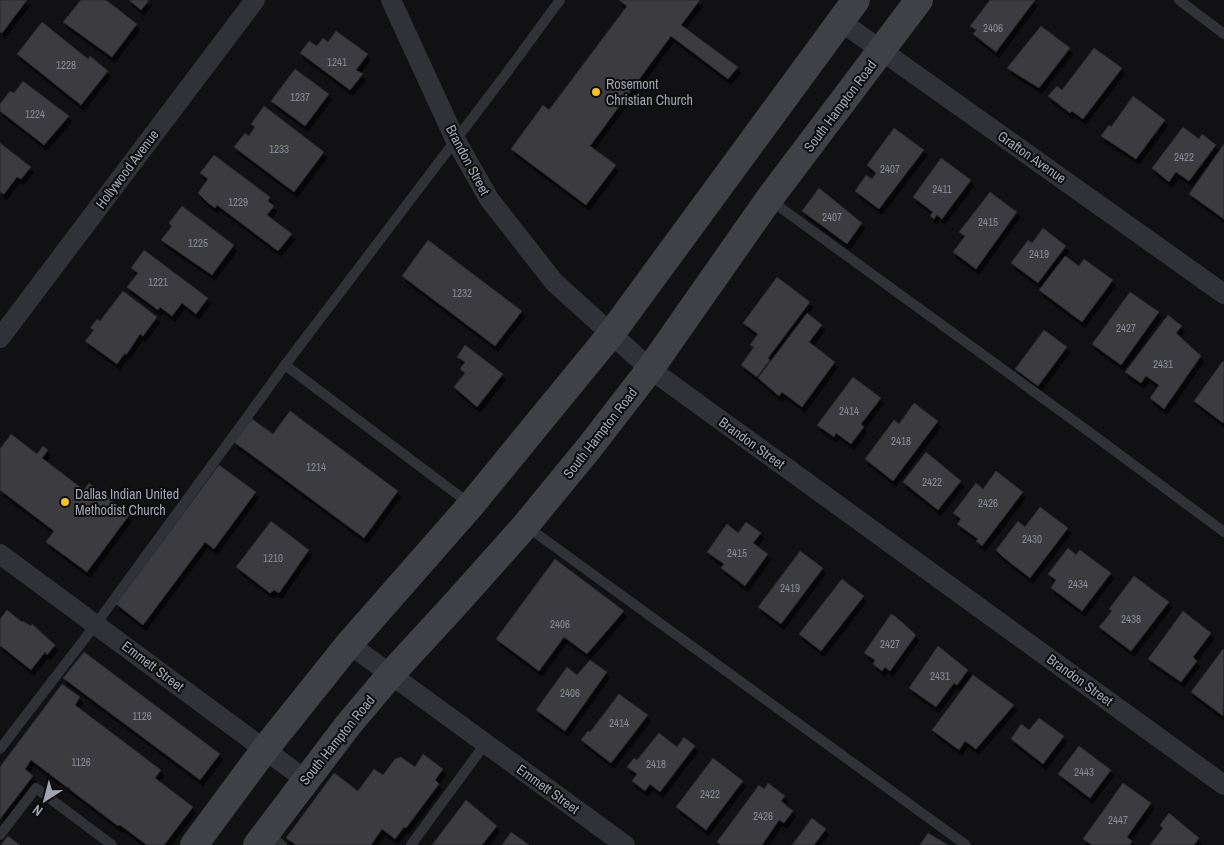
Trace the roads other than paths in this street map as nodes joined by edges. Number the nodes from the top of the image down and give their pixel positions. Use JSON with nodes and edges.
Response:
{"nodes":[{"id":1,"x":254,"y":0,"type":"edge"},
{"id":2,"x":391,"y":0,"type":"edge"},
{"id":3,"x":560,"y":0,"type":"edge"},
{"id":4,"x":919,"y":0,"type":"edge"},
{"id":5,"x":1179,"y":0,"type":"edge"},
{"id":6,"x":848,"y":10,"type":"edge"},
{"id":7,"x":1224,"y":34,"type":"edge"},
{"id":8,"x":882,"y":50,"type":"junction"},
{"id":9,"x":456,"y":139,"type":"junction"},
{"id":10,"x":769,"y":199,"type":"junction"},
{"id":11,"x":1224,"y":294,"type":"edge"},
{"id":12,"x":611,"y":334,"type":"junction"},
{"id":13,"x":0,"y":338,"type":"edge"},
{"id":14,"x":285,"y":365,"type":"junction"},
{"id":15,"x":650,"y":369,"type":"junction"},
{"id":16,"x":471,"y":505,"type":"junction"},
{"id":17,"x":525,"y":526,"type":"junction"},
{"id":18,"x":1224,"y":532,"type":"edge"},
{"id":19,"x":0,"y":554,"type":"edge"},
{"id":20,"x":96,"y":624,"type":"junction"},
{"id":21,"x":349,"y":644,"type":"junction"},
{"id":22,"x":391,"y":674,"type":"junction"},
{"id":23,"x":485,"y":744,"type":"junction"},
{"id":24,"x":0,"y":749,"type":"edge"},
{"id":25,"x":265,"y":749,"type":"junction"},
{"id":26,"x":306,"y":780,"type":"junction"},
{"id":27,"x":1224,"y":785,"type":"edge"},
{"id":28,"x":0,"y":835,"type":"edge"},
{"id":29,"x":268,"y":841,"type":"edge"},
{"id":30,"x":112,"y":845,"type":"edge"},
{"id":31,"x":194,"y":845,"type":"edge"},
{"id":32,"x":411,"y":845,"type":"edge"},
{"id":33,"x":626,"y":845,"type":"edge"},
{"id":34,"x":966,"y":845,"type":"edge"}],
"edges":[{"from":1,"to":13,"type":"street","name":"Hollywood Avenue"},
{"from":2,"to":9,"type":"street","name":"Brandon Street"},
{"from":3,"to":9,"type":"lane"},
{"from":4,"to":8,"type":"main road","name":"South Hampton Road"},
{"from":5,"to":7,"type":"lane"},
{"from":6,"to":8,"type":"street","name":"Grafton Avenue"},
{"from":6,"to":12,"type":"main road"},
{"from":8,"to":10,"type":"main road","name":"South Hampton Road"},
{"from":8,"to":11,"type":"street","name":"Grafton Avenue"},
{"from":9,"to":12,"type":"street","name":"Brandon Street"},
{"from":9,"to":14,"type":"lane"},
{"from":10,"to":15,"type":"main road","name":"South Hampton Road"},
{"from":10,"to":18,"type":"lane"},
{"from":12,"to":15,"type":"street","name":"Brandon Street"},
{"from":12,"to":16,"type":"main road"},
{"from":14,"to":16,"type":"lane"},
{"from":14,"to":20,"type":"lane"},
{"from":15,"to":17,"type":"main road","name":"South Hampton Road"},
{"from":15,"to":27,"type":"street","name":"Brandon Street"},
{"from":16,"to":21,"type":"main road"},
{"from":17,"to":22,"type":"main road","name":"South Hampton Road"},
{"from":17,"to":34,"type":"lane"},
{"from":19,"to":20,"type":"street","name":"Emmett Street"},
{"from":20,"to":24,"type":"lane"},
{"from":20,"to":25,"type":"street","name":"Emmett Street"},
{"from":21,"to":22,"type":"street","name":"Emmett Street"},
{"from":21,"to":25,"type":"main road"},
{"from":22,"to":23,"type":"street","name":"Emmett Street"},
{"from":22,"to":26,"type":"main road","name":"South Hampton Road"},
{"from":23,"to":32,"type":"lane"},
{"from":23,"to":33,"type":"street","name":"Emmett Street"},
{"from":25,"to":26,"type":"street","name":"Emmett Street"},
{"from":25,"to":31,"type":"main road"},
{"from":26,"to":29,"type":"main road","name":"South Hampton Road"},
{"from":28,"to":30,"type":"lane"}]}
